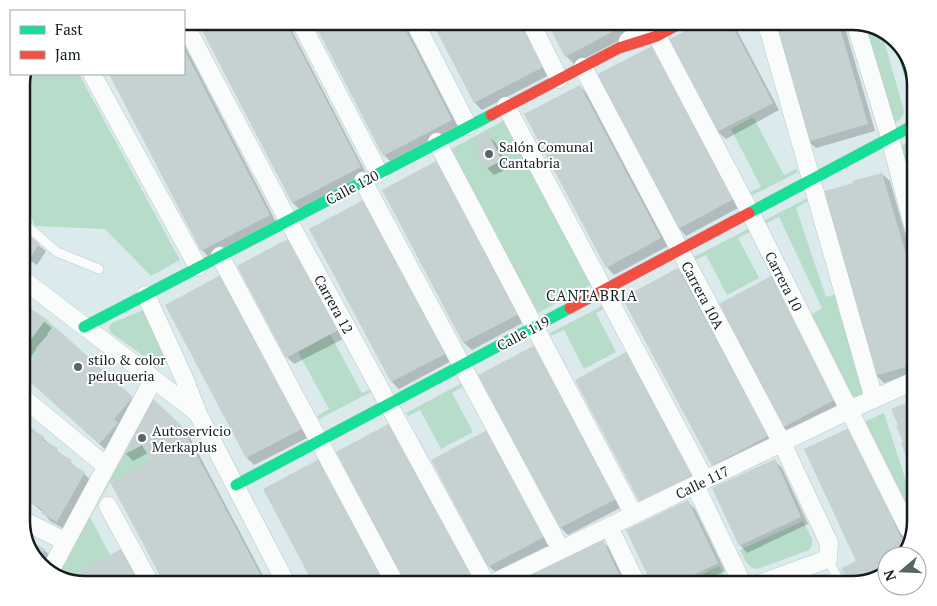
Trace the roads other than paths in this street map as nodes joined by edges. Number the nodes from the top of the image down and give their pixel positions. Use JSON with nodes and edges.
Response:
{"nodes":[{"id":1,"x":188,"y":30,"type":"edge"},
{"id":2,"x":305,"y":30,"type":"edge"},
{"id":3,"x":421,"y":30,"type":"edge"},
{"id":4,"x":534,"y":30,"type":"edge"},
{"id":5,"x":645,"y":30,"type":"edge"},
{"id":6,"x":655,"y":30,"type":"edge"},
{"id":7,"x":769,"y":30,"type":"edge"},
{"id":8,"x":857,"y":30,"type":"edge"},
{"id":9,"x":619,"y":48,"type":"joint"},
{"id":10,"x":583,"y":67,"type":"junction"},
{"id":11,"x":93,"y":75,"type":"edge"},
{"id":12,"x":559,"y":79,"type":"junction"},
{"id":13,"x":506,"y":106,"type":"junction"},
{"id":14,"x":468,"y":126,"type":"junction"},
{"id":15,"x":907,"y":129,"type":"edge"},
{"id":16,"x":890,"y":138,"type":"junction"},
{"id":17,"x":437,"y":142,"type":"junction"},
{"id":18,"x":379,"y":173,"type":"junction"},
{"id":19,"x":811,"y":180,"type":"junction"},
{"id":20,"x":363,"y":181,"type":"junction"},
{"id":21,"x":907,"y":203,"type":"edge"},
{"id":22,"x":750,"y":212,"type":"junction"},
{"id":23,"x":288,"y":220,"type":"junction"},
{"id":24,"x":30,"y":229,"type":"edge"},
{"id":25,"x":680,"y":250,"type":"junction"},
{"id":26,"x":220,"y":256,"type":"junction"},
{"id":27,"x":198,"y":268,"type":"junction"},
{"id":28,"x":99,"y":269,"type":"dead end"},
{"id":29,"x":30,"y":285,"type":"edge"},
{"id":30,"x":603,"y":290,"type":"junction"},
{"id":31,"x":146,"y":295,"type":"junction"},
{"id":32,"x":84,"y":326,"type":"junction"},
{"id":33,"x":534,"y":327,"type":"junction"},
{"id":34,"x":462,"y":364,"type":"junction"},
{"id":35,"x":153,"y":380,"type":"junction"},
{"id":36,"x":907,"y":384,"type":"edge"},
{"id":37,"x":874,"y":399,"type":"junction"},
{"id":38,"x":30,"y":403,"type":"edge"},
{"id":39,"x":388,"y":403,"type":"junction"},
{"id":40,"x":849,"y":410,"type":"junction"},
{"id":41,"x":198,"y":414,"type":"junction"},
{"id":42,"x":318,"y":440,"type":"junction"},
{"id":43,"x":782,"y":444,"type":"junction"},
{"id":44,"x":106,"y":466,"type":"junction"},
{"id":45,"x":700,"y":483,"type":"junction"},
{"id":46,"x":236,"y":485,"type":"junction"},
{"id":47,"x":108,"y":506,"type":"dead end"},
{"id":48,"x":634,"y":515,"type":"junction"},
{"id":49,"x":30,"y":524,"type":"edge"},
{"id":50,"x":907,"y":526,"type":"edge"},
{"id":51,"x":609,"y":527,"type":"junction"},
{"id":52,"x":66,"y":542,"type":"junction"},
{"id":53,"x":561,"y":550,"type":"junction"},
{"id":54,"x":828,"y":559,"type":"junction"},
{"id":55,"x":52,"y":565,"type":"edge"},
{"id":56,"x":146,"y":576,"type":"edge"},
{"id":57,"x":282,"y":576,"type":"edge"},
{"id":58,"x":391,"y":576,"type":"edge"},
{"id":59,"x":483,"y":576,"type":"edge"},
{"id":60,"x":507,"y":576,"type":"edge"},
{"id":61,"x":634,"y":576,"type":"edge"},
{"id":62,"x":739,"y":576,"type":"edge"},
{"id":63,"x":781,"y":576,"type":"edge"},
{"id":64,"x":836,"y":576,"type":"edge"}],
"edges":[{"from":1,"to":23,"type":"street","name":"Carrera 12"},
{"from":2,"to":18,"type":"street"},
{"from":3,"to":14,"type":"street"},
{"from":4,"to":12,"type":"street"},
{"from":5,"to":9,"type":"street","name":"Calle 120"},
{"from":6,"to":22,"type":"street","name":"Carrera 10"},
{"from":7,"to":19,"type":"street"},
{"from":8,"to":16,"type":"street"},
{"from":9,"to":10,"type":"street","name":"Calle 120"},
{"from":10,"to":12,"type":"street","name":"Calle 120"},
{"from":10,"to":25,"type":"street","name":"Carrera 10A"},
{"from":11,"to":27,"type":"street"},
{"from":12,"to":13,"type":"street","name":"Calle 120"},
{"from":13,"to":14,"type":"street","name":"Calle 120"},
{"from":13,"to":30,"type":"street"},
{"from":14,"to":17,"type":"street","name":"Calle 120"},
{"from":15,"to":16,"type":"street","name":"Calle 119"},
{"from":16,"to":19,"type":"street","name":"Calle 119"},
{"from":16,"to":21,"type":"street"},
{"from":17,"to":18,"type":"street","name":"Calle 120"},
{"from":17,"to":33,"type":"street"},
{"from":18,"to":20,"type":"street","name":"Calle 120"},
{"from":19,"to":22,"type":"street","name":"Calle 119"},
{"from":19,"to":37,"type":"street"},
{"from":20,"to":23,"type":"street","name":"Calle 120"},
{"from":20,"to":34,"type":"street"},
{"from":22,"to":25,"type":"street","name":"Calle 119"},
{"from":22,"to":40,"type":"street","name":"Carrera 10"},
{"from":23,"to":26,"type":"street","name":"Calle 120"},
{"from":23,"to":39,"type":"street","name":"Carrera 12"},
{"from":24,"to":28,"type":"lane"},
{"from":25,"to":30,"type":"street","name":"Calle 119"},
{"from":25,"to":43,"type":"street","name":"Carrera 10A"},
{"from":26,"to":27,"type":"street","name":"Calle 120"},
{"from":26,"to":42,"type":"street"},
{"from":27,"to":31,"type":"street","name":"Calle 120"},
{"from":29,"to":32,"type":"street"},
{"from":30,"to":33,"type":"street","name":"Calle 119"},
{"from":30,"to":45,"type":"street"},
{"from":31,"to":32,"type":"street","name":"Calle 120"},
{"from":31,"to":41,"type":"street"},
{"from":32,"to":35,"type":"street"},
{"from":33,"to":34,"type":"street","name":"Calle 119"},
{"from":33,"to":48,"type":"street"},
{"from":34,"to":39,"type":"street","name":"Calle 119"},
{"from":34,"to":53,"type":"street"},
{"from":35,"to":41,"type":"street"},
{"from":35,"to":44,"type":"street"},
{"from":36,"to":37,"type":"street","name":"Calle 117"},
{"from":37,"to":40,"type":"street","name":"Calle 117"},
{"from":38,"to":44,"type":"street"},
{"from":39,"to":42,"type":"street","name":"Calle 119"},
{"from":39,"to":59,"type":"street","name":"Carrera 12"},
{"from":40,"to":43,"type":"street","name":"Calle 117"},
{"from":40,"to":50,"type":"street","name":"Carrera 10"},
{"from":41,"to":46,"type":"street"},
{"from":42,"to":46,"type":"street","name":"Calle 119"},
{"from":42,"to":58,"type":"street"},
{"from":43,"to":45,"type":"street","name":"Calle 117"},
{"from":43,"to":54,"type":"street","name":"Carrera 10A"},
{"from":44,"to":52,"type":"street"},
{"from":45,"to":48,"type":"street","name":"Calle 117"},
{"from":45,"to":62,"type":"street"},
{"from":46,"to":57,"type":"street"},
{"from":47,"to":56,"type":"street"},
{"from":48,"to":51,"type":"street","name":"Calle 117"},
{"from":49,"to":52,"type":"street"},
{"from":51,"to":53,"type":"street","name":"Calle 117"},
{"from":51,"to":61,"type":"street"},
{"from":52,"to":55,"type":"street"},
{"from":53,"to":60,"type":"street","name":"Calle 117"},
{"from":54,"to":63,"type":"street"},
{"from":54,"to":64,"type":"lane"}]}
